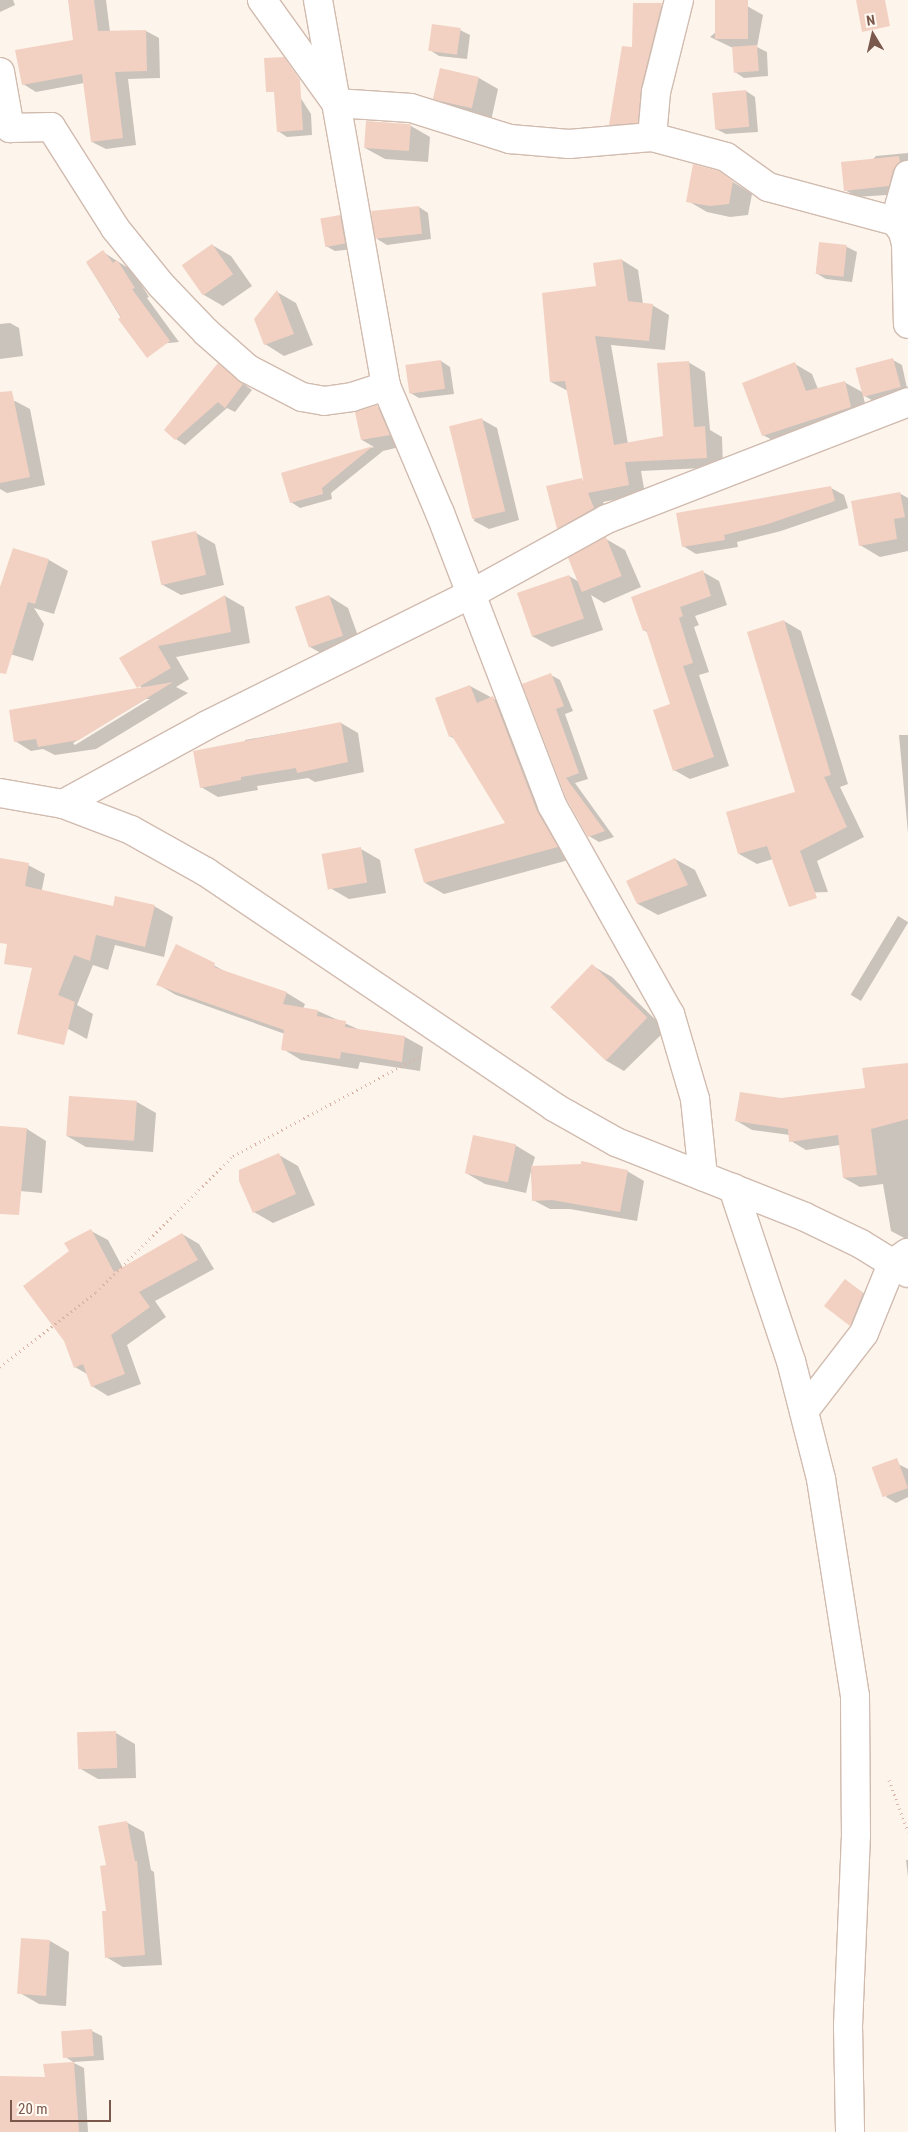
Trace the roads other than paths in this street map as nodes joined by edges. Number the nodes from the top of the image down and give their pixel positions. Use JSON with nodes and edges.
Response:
{"nodes":[{"id":1,"x":262,"y":0,"type":"edge"},
{"id":2,"x":318,"y":0,"type":"edge"},
{"id":3,"x":679,"y":0,"type":"edge"},
{"id":4,"x":0,"y":72,"type":"edge"},
{"id":5,"x":336,"y":103,"type":"junction"},
{"id":6,"x":652,"y":137,"type":"junction"},
{"id":7,"x":908,"y":175,"type":"edge"},
{"id":8,"x":895,"y":222,"type":"junction"},
{"id":9,"x":908,"y":324,"type":"edge"},
{"id":10,"x":386,"y":386,"type":"junction"},
{"id":11,"x":908,"y":402,"type":"edge"},
{"id":12,"x":471,"y":594,"type":"junction"},
{"id":13,"x":0,"y":793,"type":"edge"},
{"id":14,"x":63,"y":804,"type":"junction"},
{"id":15,"x":703,"y":1177,"type":"junction"},
{"id":16,"x":733,"y":1188,"type":"junction"},
{"id":17,"x":903,"y":1263,"type":"edge"},
{"id":18,"x":804,"y":1411,"type":"junction"},
{"id":19,"x":850,"y":2132,"type":"edge"}],
"edges":[{"from":1,"to":5,"type":"street"},
{"from":2,"to":5,"type":"street"},
{"from":3,"to":6,"type":"street"},
{"from":4,"to":10,"type":"street"},
{"from":5,"to":6,"type":"street"},
{"from":5,"to":10,"type":"street"},
{"from":6,"to":8,"type":"street"},
{"from":7,"to":8,"type":"street"},
{"from":8,"to":9,"type":"street"},
{"from":10,"to":12,"type":"street"},
{"from":11,"to":12,"type":"street"},
{"from":12,"to":14,"type":"street"},
{"from":12,"to":15,"type":"street"},
{"from":13,"to":14,"type":"street"},
{"from":14,"to":15,"type":"street"},
{"from":15,"to":16,"type":"street"},
{"from":16,"to":17,"type":"street"},
{"from":16,"to":18,"type":"street"},
{"from":17,"to":18,"type":"street"},
{"from":18,"to":19,"type":"street"}]}
